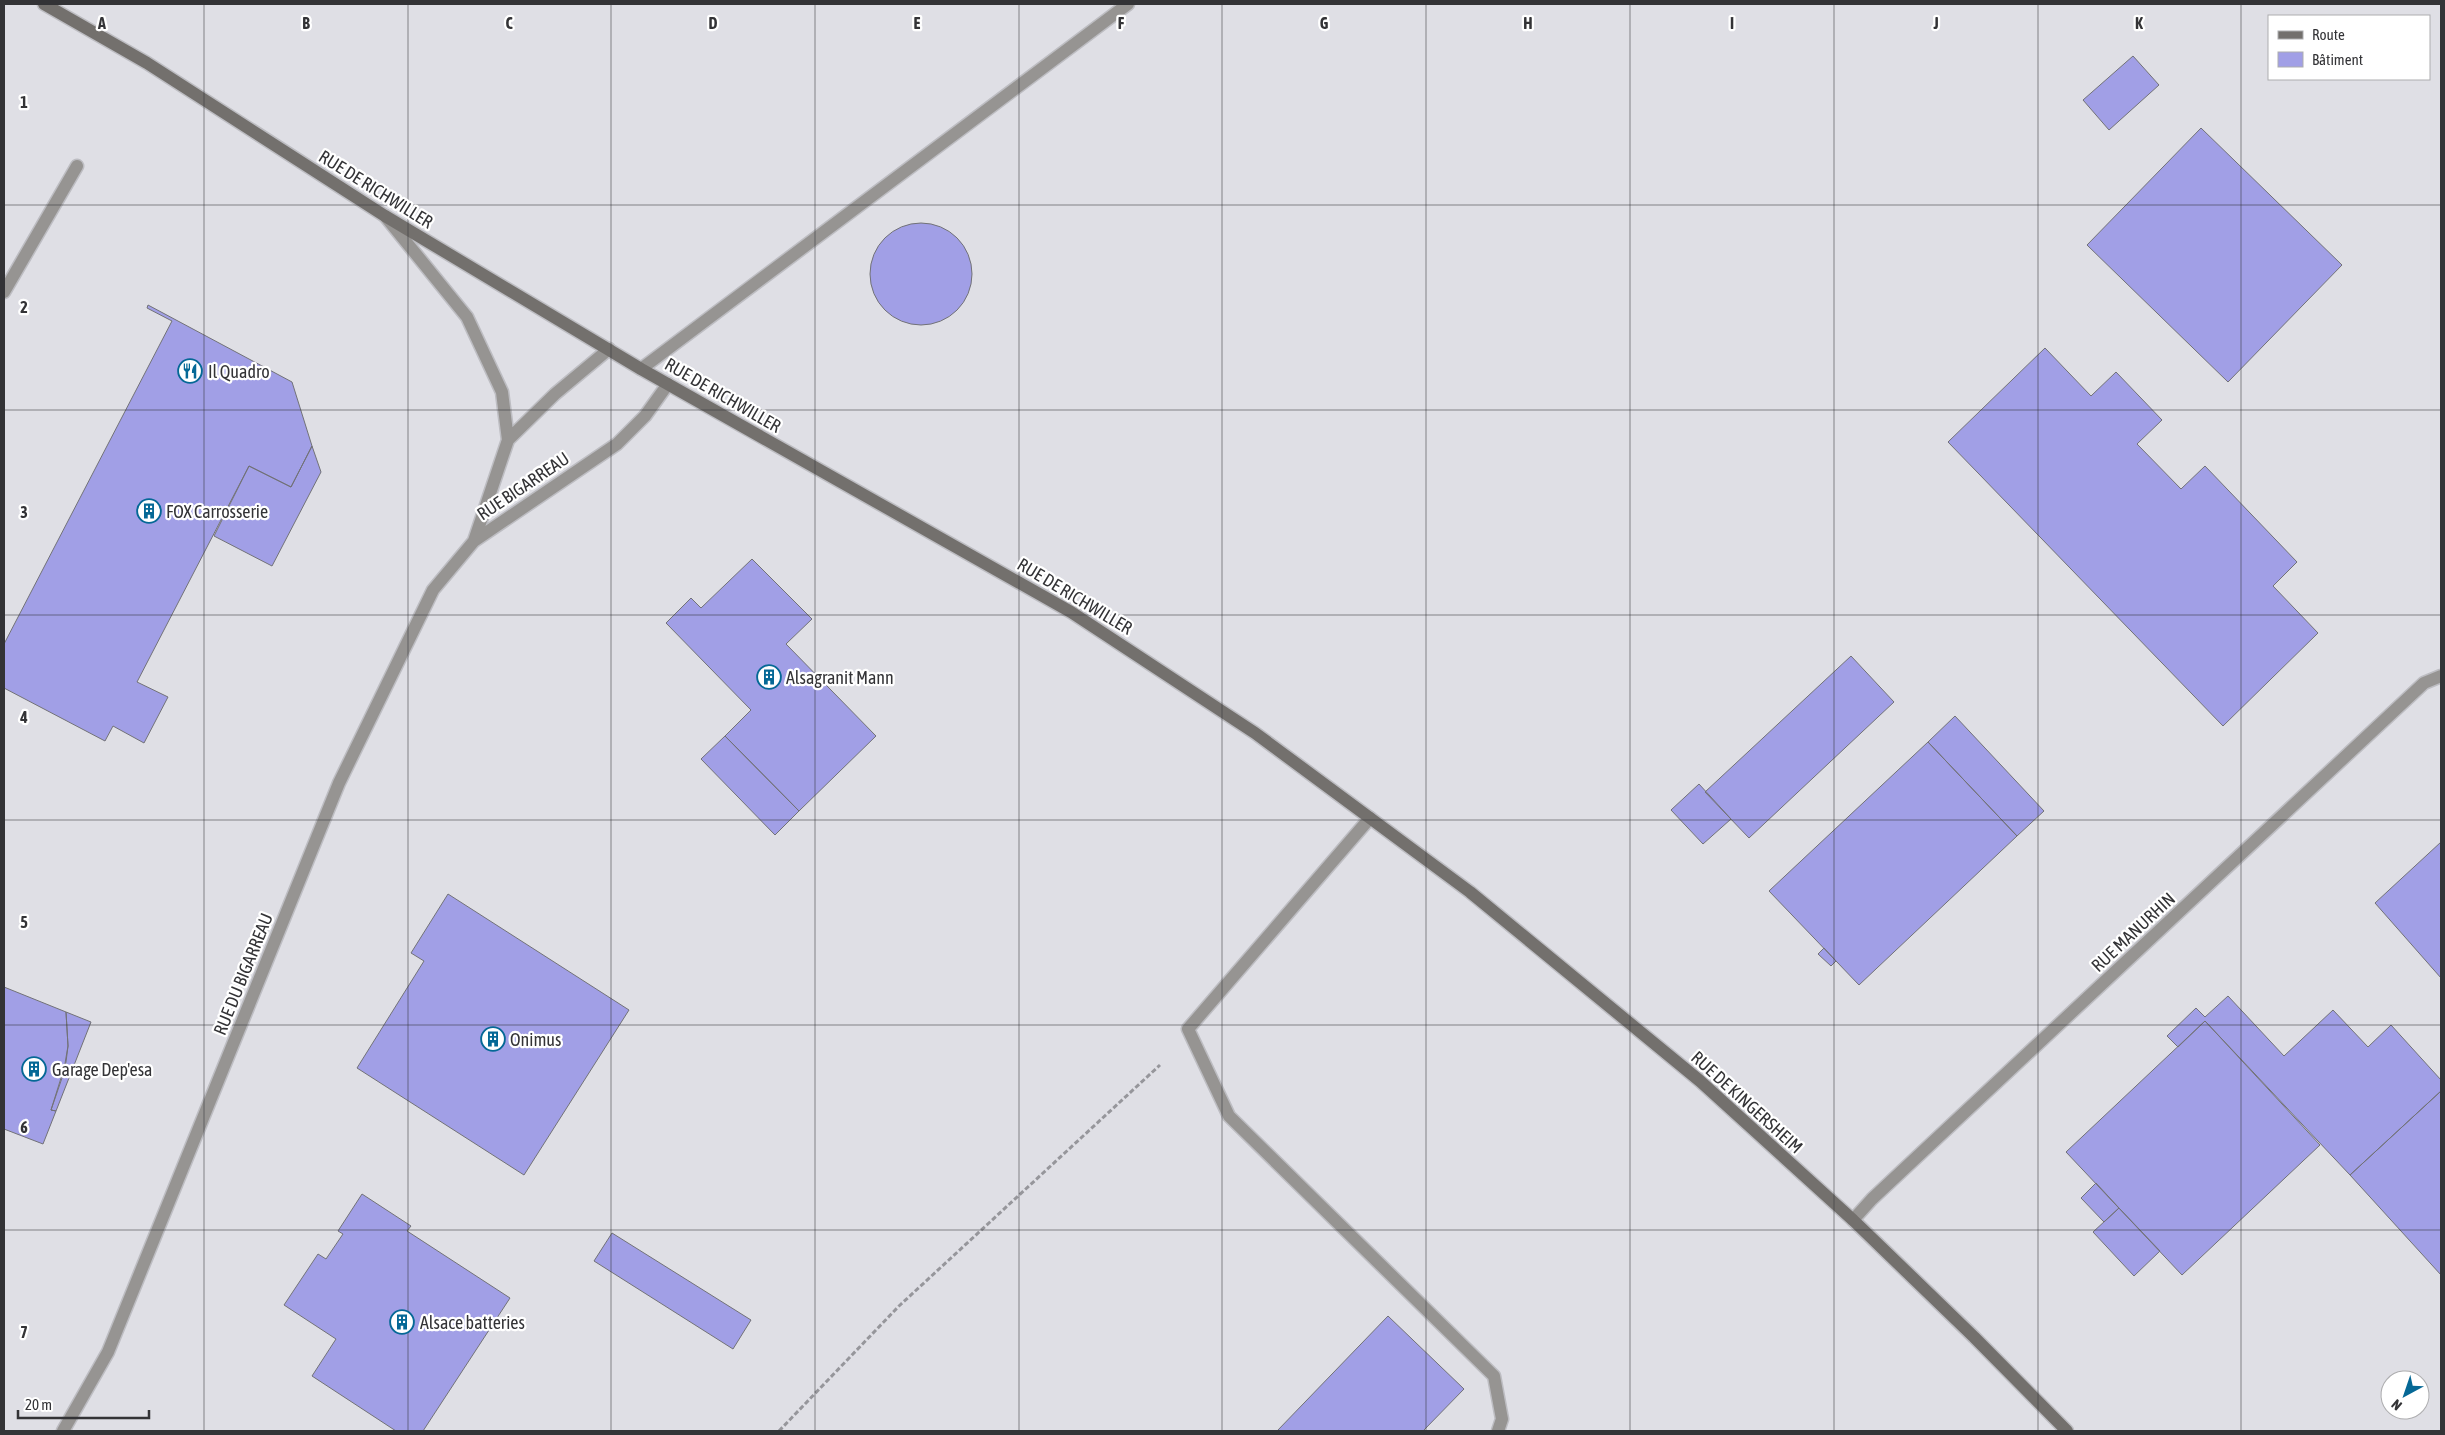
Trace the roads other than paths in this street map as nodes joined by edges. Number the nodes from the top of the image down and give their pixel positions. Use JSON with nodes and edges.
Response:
{"nodes":[{"id":1,"x":44,"y":4,"type":"edge"},
{"id":2,"x":1128,"y":4,"type":"edge"},
{"id":3,"x":77,"y":166,"type":"dead end"},
{"id":4,"x":385,"y":216,"type":"junction"},
{"id":5,"x":4,"y":292,"type":"edge"},
{"id":6,"x":609,"y":350,"type":"junction"},
{"id":7,"x":641,"y":369,"type":"junction"},
{"id":8,"x":668,"y":384,"type":"junction"},
{"id":9,"x":508,"y":440,"type":"junction"},
{"id":10,"x":474,"y":541,"type":"junction"},
{"id":11,"x":2441,"y":676,"type":"edge"},
{"id":12,"x":1375,"y":822,"type":"junction"},
{"id":13,"x":1853,"y":1220,"type":"junction"},
{"id":14,"x":63,"y":1431,"type":"edge"},
{"id":15,"x":1498,"y":1431,"type":"edge"},
{"id":16,"x":2067,"y":1431,"type":"edge"}],
"edges":[{"from":1,"to":4,"type":"main road","name":"RUE DE RICHWILLER"},
{"from":2,"to":7,"type":"street"},
{"from":3,"to":5,"type":"street"},
{"from":4,"to":6,"type":"main road","name":"RUE DE RICHWILLER"},
{"from":4,"to":9,"type":"street","name":"RUE BIGARREAU"},
{"from":6,"to":7,"type":"main road","name":"RUE DE RICHWILLER"},
{"from":6,"to":9,"type":"street","name":"RUE BIGARREAU"},
{"from":7,"to":8,"type":"main road","name":"RUE DE RICHWILLER"},
{"from":8,"to":10,"type":"street","name":"RUE BIGARREAU"},
{"from":8,"to":12,"type":"main road","name":"RUE DE RICHWILLER"},
{"from":9,"to":10,"type":"street","name":"RUE BIGARREAU"},
{"from":10,"to":14,"type":"street","name":"RUE DU BIGARREAU"},
{"from":11,"to":13,"type":"street","name":"RUE MANURHIN"},
{"from":12,"to":13,"type":"main road","name":"RUE DE KINGERSHEIM"},
{"from":12,"to":15,"type":"street"},
{"from":13,"to":16,"type":"main road","name":"RUE DE KINGERSHEIM"}]}
